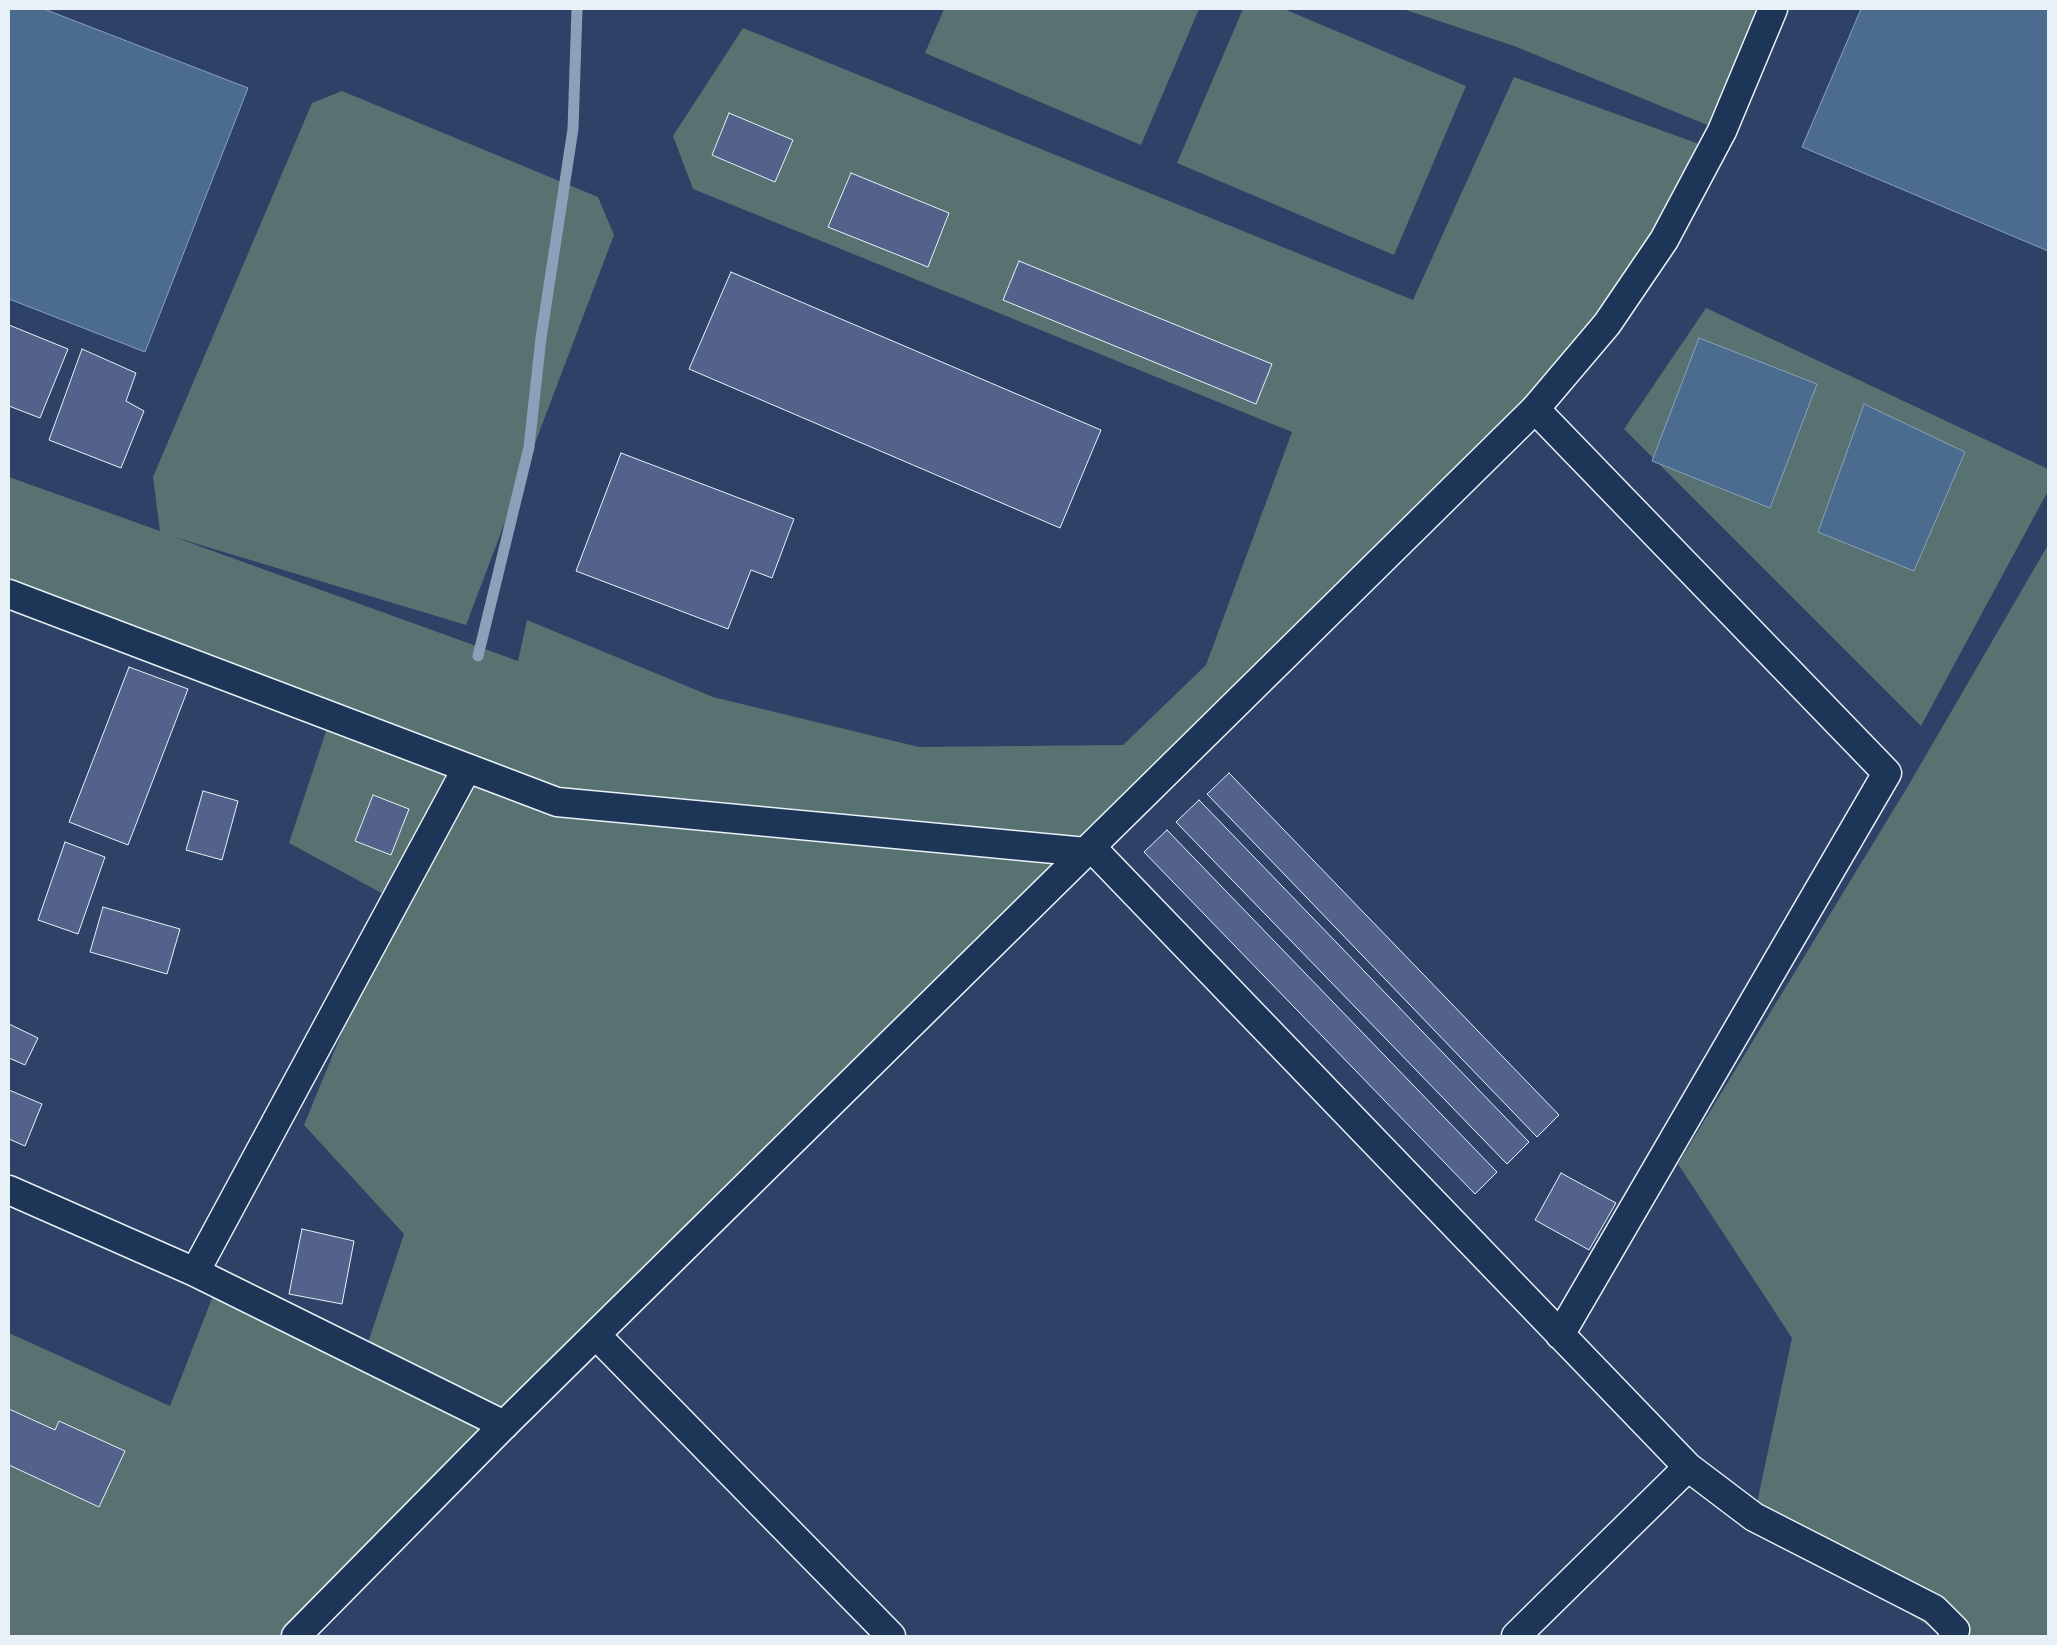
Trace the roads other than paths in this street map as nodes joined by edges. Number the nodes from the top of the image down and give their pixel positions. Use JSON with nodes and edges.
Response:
{"nodes":[{"id":1,"x":1773,"y":9,"type":"edge"},
{"id":2,"x":1535,"y":409,"type":"junction"},
{"id":3,"x":9,"y":594,"type":"edge"},
{"id":4,"x":467,"y":768,"type":"junction"},
{"id":5,"x":1088,"y":849,"type":"junction"},
{"id":6,"x":9,"y":1190,"type":"edge"},
{"id":7,"x":195,"y":1272,"type":"junction"},
{"id":8,"x":596,"y":1335,"type":"junction"},
{"id":9,"x":1560,"y":1335,"type":"junction"},
{"id":10,"x":504,"y":1425,"type":"junction"},
{"id":11,"x":1688,"y":1467,"type":"junction"},
{"id":12,"x":296,"y":1636,"type":"edge"},
{"id":13,"x":891,"y":1636,"type":"edge"},
{"id":14,"x":1516,"y":1636,"type":"edge"},
{"id":15,"x":1954,"y":1636,"type":"edge"}],
"edges":[{"from":1,"to":2,"type":"street"},
{"from":2,"to":5,"type":"street"},
{"from":2,"to":9,"type":"street"},
{"from":3,"to":4,"type":"street"},
{"from":4,"to":5,"type":"street"},
{"from":4,"to":7,"type":"street"},
{"from":5,"to":8,"type":"street"},
{"from":5,"to":9,"type":"street"},
{"from":6,"to":7,"type":"street"},
{"from":7,"to":10,"type":"street"},
{"from":8,"to":10,"type":"street"},
{"from":8,"to":13,"type":"street"},
{"from":9,"to":11,"type":"street"},
{"from":10,"to":12,"type":"street"},
{"from":11,"to":14,"type":"street"},
{"from":11,"to":15,"type":"street"}]}
